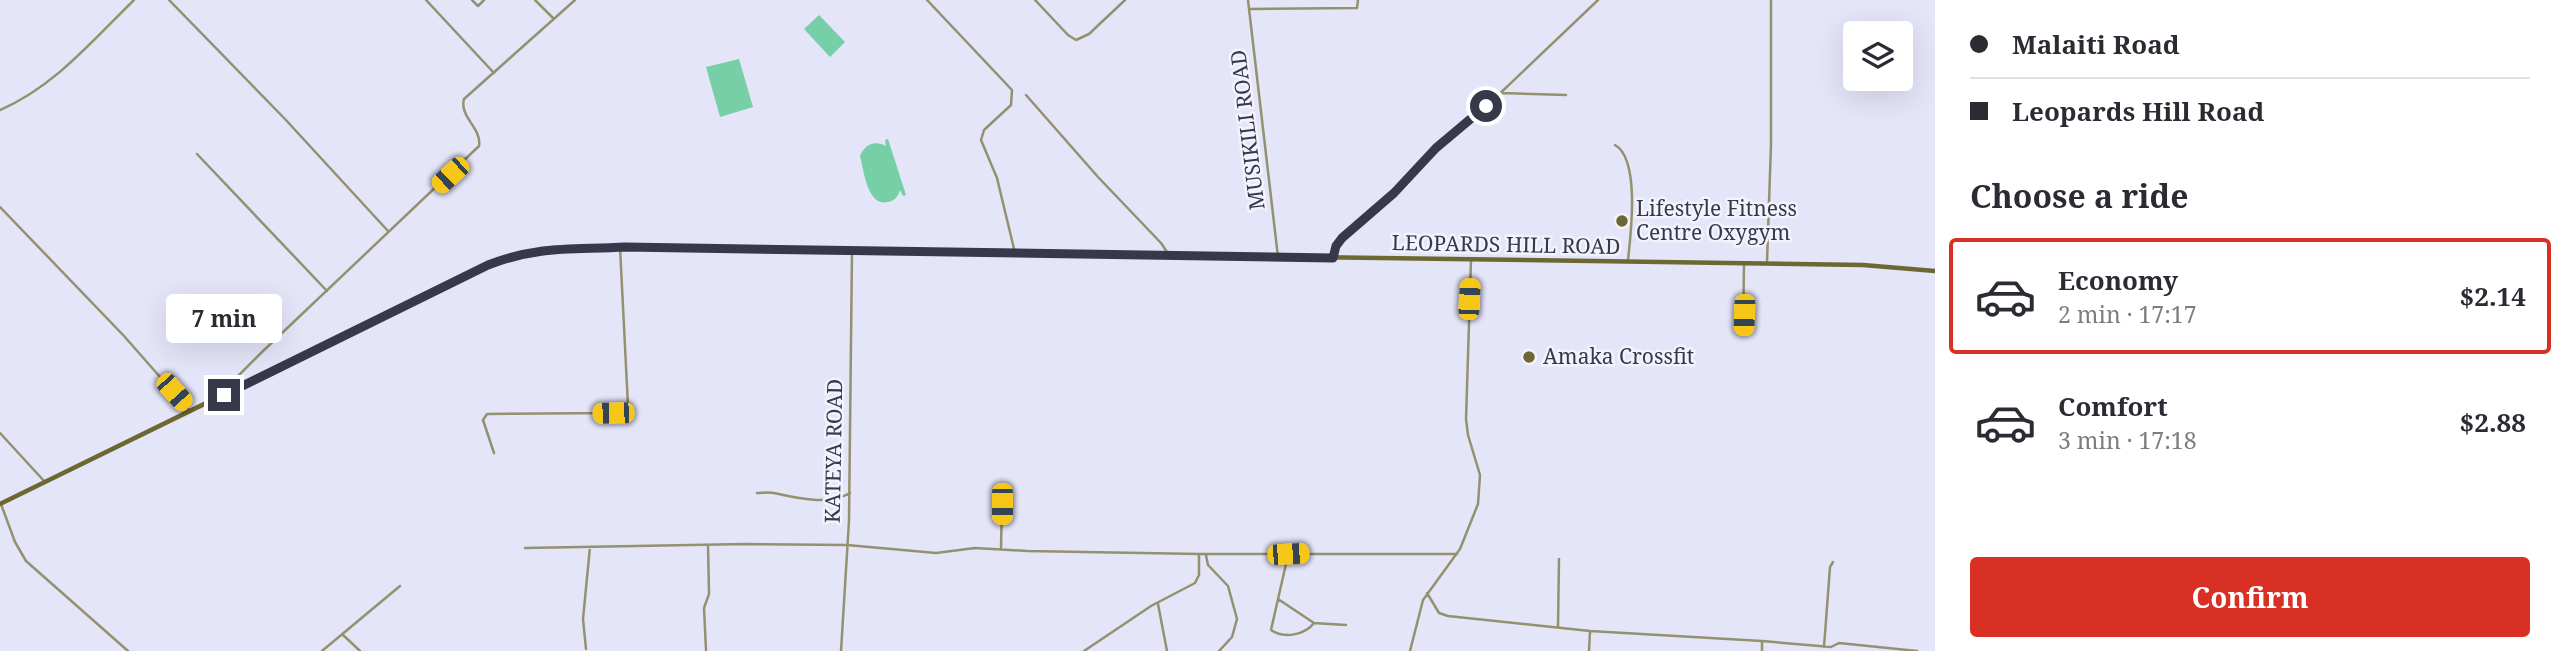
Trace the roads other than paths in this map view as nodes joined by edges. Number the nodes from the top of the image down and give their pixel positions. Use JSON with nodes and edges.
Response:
{"nodes":[{"id":1,"x":134,"y":0,"type":"edge"},
{"id":2,"x":169,"y":0,"type":"edge"},
{"id":3,"x":426,"y":0,"type":"edge"},
{"id":4,"x":472,"y":0,"type":"edge"},
{"id":5,"x":484,"y":0,"type":"edge"},
{"id":6,"x":536,"y":0,"type":"edge"},
{"id":7,"x":575,"y":0,"type":"edge"},
{"id":8,"x":927,"y":0,"type":"edge"},
{"id":9,"x":1035,"y":0,"type":"edge"},
{"id":10,"x":1125,"y":0,"type":"edge"},
{"id":11,"x":1248,"y":0,"type":"edge"},
{"id":12,"x":1357,"y":0,"type":"edge"},
{"id":13,"x":1598,"y":0,"type":"edge"},
{"id":14,"x":1771,"y":0,"type":"edge"},
{"id":15,"x":1249,"y":9,"type":"junction"},
{"id":16,"x":554,"y":19,"type":"junction"},
{"id":17,"x":494,"y":73,"type":"junction"},
{"id":18,"x":1501,"y":93,"type":"junction"},
{"id":19,"x":1026,"y":95,"type":"dead end"},
{"id":20,"x":1566,"y":95,"type":"dead end"},
{"id":21,"x":0,"y":110,"type":"edge"},
{"id":22,"x":1615,"y":145,"type":"dead end"},
{"id":23,"x":197,"y":155,"type":"dead end"},
{"id":24,"x":0,"y":207,"type":"edge"},
{"id":25,"x":389,"y":232,"type":"junction"},
{"id":26,"x":620,"y":247,"type":"junction"},
{"id":27,"x":852,"y":251,"type":"junction"},
{"id":28,"x":1015,"y":253,"type":"junction"},
{"id":29,"x":1169,"y":255,"type":"junction"},
{"id":30,"x":1278,"y":257,"type":"junction"},
{"id":31,"x":1333,"y":258,"type":"junction"},
{"id":32,"x":1471,"y":260,"type":"junction"},
{"id":33,"x":1628,"y":263,"type":"junction"},
{"id":34,"x":1744,"y":264,"type":"junction"},
{"id":35,"x":1767,"y":265,"type":"junction"},
{"id":36,"x":1935,"y":271,"type":"edge"},
{"id":37,"x":327,"y":291,"type":"junction"},
{"id":38,"x":1743,"y":333,"type":"dead end"},
{"id":39,"x":224,"y":395,"type":"junction"},
{"id":40,"x":190,"y":411,"type":"junction"},
{"id":41,"x":0,"y":433,"type":"edge"},
{"id":42,"x":494,"y":453,"type":"dead end"},
{"id":43,"x":45,"y":482,"type":"junction"},
{"id":44,"x":757,"y":493,"type":"dead end"},
{"id":45,"x":849,"y":493,"type":"junction"},
{"id":46,"x":1,"y":504,"type":"edge"},
{"id":47,"x":1002,"y":504,"type":"dead end"},
{"id":48,"x":708,"y":545,"type":"junction"},
{"id":49,"x":847,"y":545,"type":"junction"},
{"id":50,"x":590,"y":547,"type":"junction"},
{"id":51,"x":525,"y":548,"type":"dead end"},
{"id":52,"x":1001,"y":548,"type":"junction"},
{"id":53,"x":1199,"y":554,"type":"junction"},
{"id":54,"x":1206,"y":554,"type":"junction"},
{"id":55,"x":1288,"y":554,"type":"junction"},
{"id":56,"x":1457,"y":554,"type":"junction"},
{"id":57,"x":1559,"y":559,"type":"dead end"},
{"id":58,"x":1833,"y":562,"type":"dead end"},
{"id":59,"x":400,"y":586,"type":"dead end"},
{"id":60,"x":1427,"y":593,"type":"junction"},
{"id":61,"x":1278,"y":599,"type":"junction"},
{"id":62,"x":1158,"y":604,"type":"junction"},
{"id":63,"x":1314,"y":623,"type":"junction"},
{"id":64,"x":1346,"y":625,"type":"dead end"},
{"id":65,"x":1558,"y":627,"type":"junction"},
{"id":66,"x":1590,"y":631,"type":"junction"},
{"id":67,"x":342,"y":634,"type":"junction"},
{"id":68,"x":1762,"y":641,"type":"junction"},
{"id":69,"x":1824,"y":647,"type":"junction"},
{"id":70,"x":586,"y":649,"type":"dead end"},
{"id":71,"x":1831,"y":649,"type":"edge"},
{"id":72,"x":706,"y":650,"type":"edge"},
{"id":73,"x":128,"y":651,"type":"edge"},
{"id":74,"x":321,"y":651,"type":"edge"},
{"id":75,"x":360,"y":651,"type":"edge"},
{"id":76,"x":841,"y":651,"type":"edge"},
{"id":77,"x":1084,"y":651,"type":"edge"},
{"id":78,"x":1167,"y":651,"type":"edge"},
{"id":79,"x":1219,"y":651,"type":"edge"},
{"id":80,"x":1410,"y":651,"type":"edge"},
{"id":81,"x":1589,"y":651,"type":"edge"},
{"id":82,"x":1762,"y":651,"type":"edge"},
{"id":83,"x":1916,"y":651,"type":"edge"}],
"edges":[{"from":1,"to":21,"type":"street"},
{"from":2,"to":25,"type":"street"},
{"from":3,"to":17,"type":"street"},
{"from":4,"to":5,"type":"street"},
{"from":6,"to":16,"type":"street"},
{"from":7,"to":16,"type":"street"},
{"from":8,"to":28,"type":"street"},
{"from":9,"to":10,"type":"street"},
{"from":11,"to":15,"type":"street","name":"MUSIKILI ROAD"},
{"from":12,"to":15,"type":"street"},
{"from":13,"to":18,"type":"street"},
{"from":14,"to":35,"type":"street"},
{"from":15,"to":30,"type":"street","name":"MUSIKILI ROAD"},
{"from":16,"to":17,"type":"street"},
{"from":17,"to":25,"type":"street"},
{"from":18,"to":20,"type":"street"},
{"from":18,"to":31,"type":"street"},
{"from":19,"to":29,"type":"street"},
{"from":22,"to":33,"type":"street"},
{"from":23,"to":37,"type":"street"},
{"from":24,"to":40,"type":"street"},
{"from":25,"to":37,"type":"street"},
{"from":26,"to":27,"type":"main road","name":"LEOPARDS HILL ROAD"},
{"from":26,"to":39,"type":"main road","name":"LEOPARDS HILL ROAD"},
{"from":26,"to":42,"type":"street"},
{"from":27,"to":28,"type":"main road","name":"LEOPARDS HILL ROAD"},
{"from":27,"to":45,"type":"street","name":"KATEYA ROAD"},
{"from":28,"to":29,"type":"main road","name":"LEOPARDS HILL ROAD"},
{"from":29,"to":30,"type":"main road","name":"LEOPARDS HILL ROAD"},
{"from":30,"to":31,"type":"main road","name":"LEOPARDS HILL ROAD"},
{"from":31,"to":32,"type":"main road","name":"LEOPARDS HILL ROAD"},
{"from":32,"to":33,"type":"main road","name":"LEOPARDS HILL ROAD"},
{"from":32,"to":56,"type":"street"},
{"from":33,"to":34,"type":"main road","name":"LEOPARDS HILL ROAD"},
{"from":34,"to":35,"type":"main road","name":"LEOPARDS HILL ROAD"},
{"from":34,"to":38,"type":"street"},
{"from":35,"to":36,"type":"main road","name":"LEOPARDS HILL ROAD"},
{"from":37,"to":39,"type":"street"},
{"from":39,"to":40,"type":"main road","name":"LEOPARDS HILL ROAD"},
{"from":40,"to":43,"type":"main road","name":"LEOPARDS HILL ROAD"},
{"from":41,"to":43,"type":"street"},
{"from":43,"to":46,"type":"main road","name":"LEOPARDS HILL ROAD"},
{"from":44,"to":45,"type":"street"},
{"from":45,"to":49,"type":"street","name":"KATEYA ROAD"},
{"from":46,"to":73,"type":"street"},
{"from":47,"to":52,"type":"street"},
{"from":48,"to":49,"type":"street"},
{"from":48,"to":50,"type":"street"},
{"from":48,"to":72,"type":"street"},
{"from":49,"to":52,"type":"street"},
{"from":49,"to":76,"type":"street","name":"KATEYA ROAD"},
{"from":50,"to":51,"type":"street"},
{"from":50,"to":70,"type":"street"},
{"from":52,"to":53,"type":"street"},
{"from":53,"to":54,"type":"street"},
{"from":53,"to":62,"type":"street"},
{"from":54,"to":55,"type":"street"},
{"from":54,"to":79,"type":"street"},
{"from":55,"to":56,"type":"street"},
{"from":55,"to":61,"type":"street"},
{"from":56,"to":60,"type":"street"},
{"from":57,"to":65,"type":"street"},
{"from":58,"to":69,"type":"street"},
{"from":59,"to":67,"type":"street"},
{"from":60,"to":65,"type":"street"},
{"from":60,"to":80,"type":"street"},
{"from":61,"to":63,"type":"street"},
{"from":61,"to":63,"type":"street"},
{"from":62,"to":77,"type":"street"},
{"from":62,"to":78,"type":"street"},
{"from":63,"to":64,"type":"street"},
{"from":65,"to":66,"type":"street"},
{"from":66,"to":68,"type":"street"},
{"from":66,"to":81,"type":"street"},
{"from":67,"to":74,"type":"street"},
{"from":67,"to":75,"type":"street"},
{"from":68,"to":69,"type":"street"},
{"from":68,"to":82,"type":"street"},
{"from":69,"to":71,"type":"street"},
{"from":71,"to":83,"type":"street"}]}
